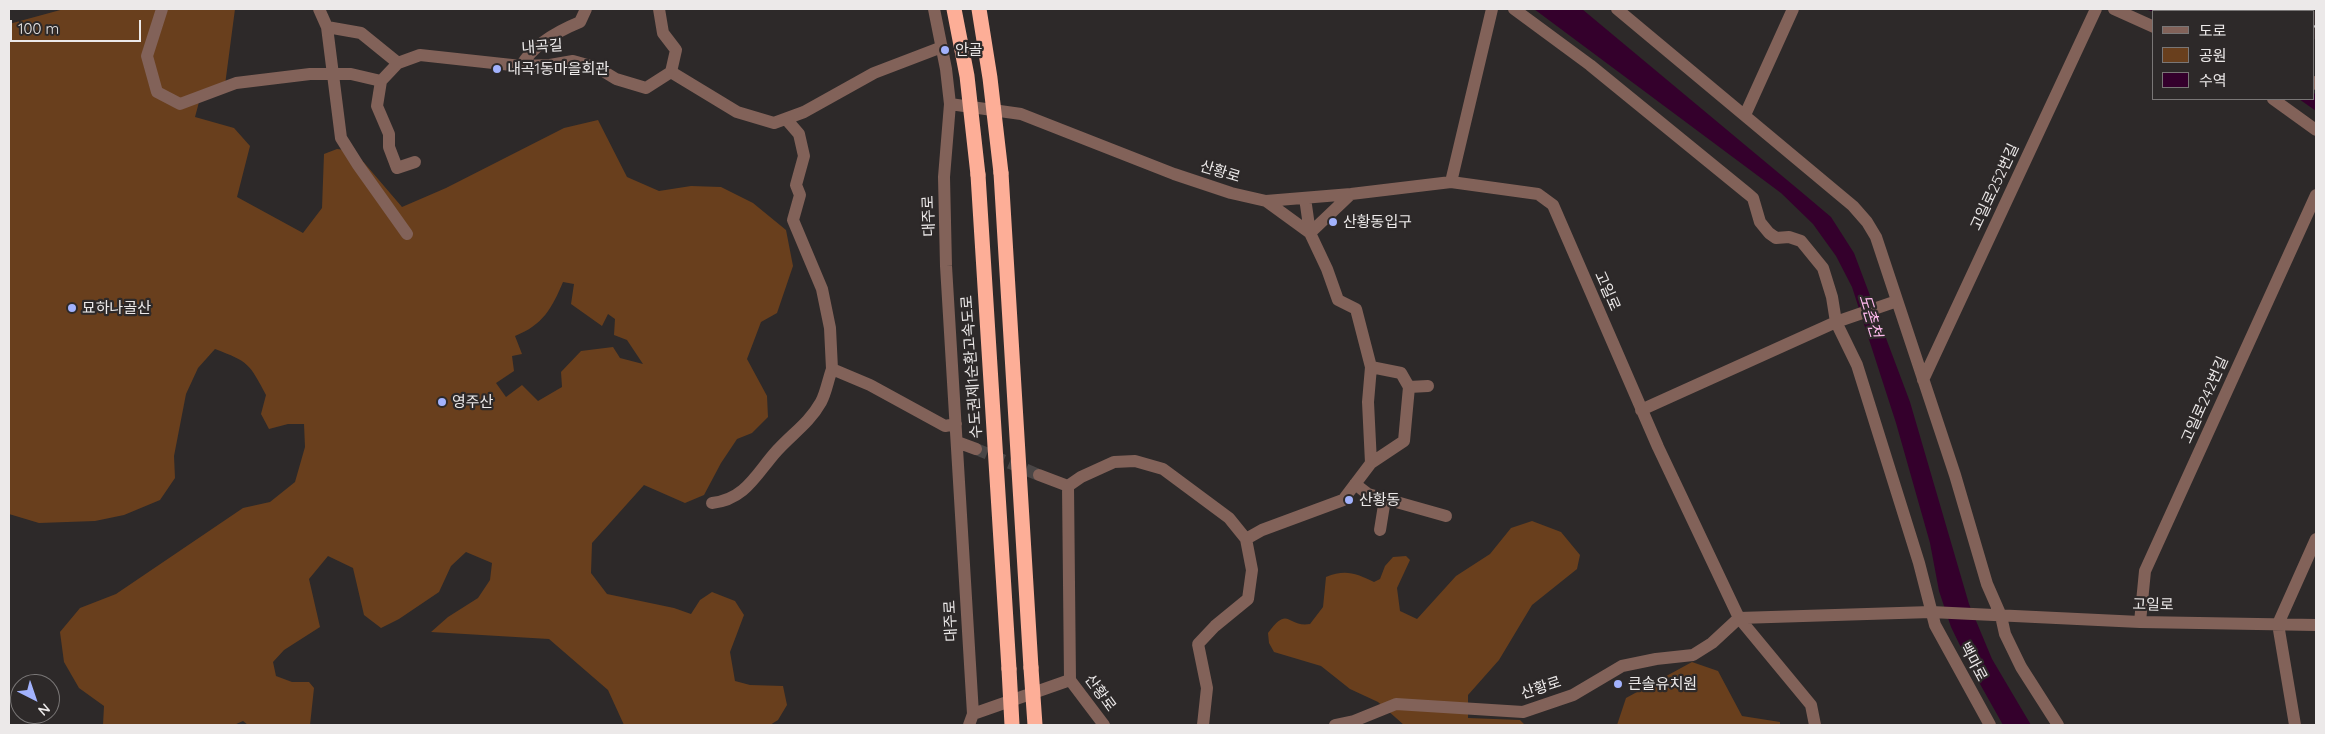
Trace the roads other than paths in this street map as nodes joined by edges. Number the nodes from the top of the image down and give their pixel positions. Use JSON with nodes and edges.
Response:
{"nodes":[{"id":1,"x":162,"y":9,"type":"edge"},
{"id":2,"x":319,"y":9,"type":"edge"},
{"id":3,"x":586,"y":9,"type":"edge"},
{"id":4,"x":659,"y":9,"type":"edge"},
{"id":5,"x":934,"y":9,"type":"edge"},
{"id":6,"x":954,"y":9,"type":"edge"},
{"id":7,"x":979,"y":9,"type":"edge"},
{"id":8,"x":1492,"y":9,"type":"edge"},
{"id":9,"x":1514,"y":9,"type":"edge"},
{"id":10,"x":1617,"y":9,"type":"edge"},
{"id":11,"x":1793,"y":9,"type":"edge"},
{"id":12,"x":2096,"y":9,"type":"edge"},
{"id":13,"x":2114,"y":9,"type":"edge"},
{"id":14,"x":2152,"y":26,"type":"edge"},
{"id":15,"x":327,"y":27,"type":"junction"},
{"id":16,"x":942,"y":47,"type":"junction"},
{"id":17,"x":398,"y":63,"type":"junction"},
{"id":18,"x":521,"y":66,"type":"junction"},
{"id":19,"x":671,"y":72,"type":"junction"},
{"id":20,"x":332,"y":75,"type":"junction"},
{"id":21,"x":381,"y":81,"type":"junction"},
{"id":22,"x":2274,"y":100,"type":"edge"},
{"id":23,"x":950,"y":104,"type":"junction"},
{"id":24,"x":1745,"y":115,"type":"junction"},
{"id":25,"x":786,"y":119,"type":"junction"},
{"id":26,"x":2316,"y":130,"type":"edge"},
{"id":27,"x":416,"y":162,"type":"dead end"},
{"id":28,"x":1450,"y":182,"type":"junction"},
{"id":29,"x":1351,"y":194,"type":"junction"},
{"id":30,"x":2316,"y":195,"type":"edge"},
{"id":31,"x":1305,"y":198,"type":"junction"},
{"id":32,"x":1266,"y":201,"type":"junction"},
{"id":33,"x":1310,"y":233,"type":"junction"},
{"id":34,"x":407,"y":234,"type":"dead end"},
{"id":35,"x":1892,"y":303,"type":"junction"},
{"id":36,"x":1839,"y":321,"type":"junction"},
{"id":37,"x":1371,"y":367,"type":"junction"},
{"id":38,"x":832,"y":369,"type":"junction"},
{"id":39,"x":1923,"y":380,"type":"junction"},
{"id":40,"x":1428,"y":386,"type":"dead end"},
{"id":41,"x":1409,"y":387,"type":"junction"},
{"id":42,"x":1642,"y":410,"type":"junction"},
{"id":43,"x":956,"y":424,"type":"junction"},
{"id":44,"x":957,"y":442,"type":"junction"},
{"id":45,"x":976,"y":449,"type":"tunnel mouth"},
{"id":46,"x":1371,"y":463,"type":"junction"},
{"id":47,"x":1039,"y":475,"type":"tunnel mouth"},
{"id":48,"x":1355,"y":484,"type":"junction"},
{"id":49,"x":1068,"y":486,"type":"junction"},
{"id":50,"x":1385,"y":499,"type":"junction"},
{"id":51,"x":712,"y":503,"type":"dead end"},
{"id":52,"x":1446,"y":516,"type":"dead end"},
{"id":53,"x":1380,"y":530,"type":"dead end"},
{"id":54,"x":1246,"y":539,"type":"junction"},
{"id":55,"x":2316,"y":539,"type":"edge"},
{"id":56,"x":1936,"y":613,"type":"junction"},
{"id":57,"x":1995,"y":616,"type":"junction"},
{"id":58,"x":1739,"y":618,"type":"junction"},
{"id":59,"x":2140,"y":622,"type":"junction"},
{"id":60,"x":2278,"y":624,"type":"junction"},
{"id":61,"x":2316,"y":625,"type":"edge"},
{"id":62,"x":1070,"y":680,"type":"junction"},
{"id":63,"x":971,"y":720,"type":"edge"},
{"id":64,"x":1012,"y":725,"type":"edge"},
{"id":65,"x":1035,"y":725,"type":"edge"},
{"id":66,"x":1104,"y":725,"type":"edge"},
{"id":67,"x":1203,"y":725,"type":"edge"},
{"id":68,"x":1335,"y":725,"type":"edge"},
{"id":69,"x":1815,"y":725,"type":"edge"},
{"id":70,"x":1990,"y":725,"type":"edge"},
{"id":71,"x":2058,"y":725,"type":"edge"},
{"id":72,"x":2295,"y":725,"type":"edge"}],
"edges":[{"from":1,"to":20,"type":"street"},
{"from":2,"to":15,"type":"street"},
{"from":3,"to":18,"type":"street"},
{"from":4,"to":19,"type":"street"},
{"from":5,"to":16,"type":"street","name":"대주로"},
{"from":6,"to":64,"type":"highway","name":"수도권제1순환고속도로","bridge":true},
{"from":7,"to":65,"type":"highway","bridge":true},
{"from":8,"to":28,"type":"street"},
{"from":9,"to":36,"type":"street","name":"백마로"},
{"from":10,"to":24,"type":"street"},
{"from":11,"to":24,"type":"street"},
{"from":12,"to":39,"type":"street","name":"고일로252번길"},
{"from":13,"to":14,"type":"street"},
{"from":15,"to":17,"type":"street"},
{"from":15,"to":20,"type":"street"},
{"from":16,"to":23,"type":"street","name":"대주로"},
{"from":16,"to":25,"type":"street"},
{"from":17,"to":18,"type":"street","name":"내곡길"},
{"from":17,"to":21,"type":"street","name":"내곡길"},
{"from":18,"to":19,"type":"street","name":"내곡길"},
{"from":19,"to":25,"type":"street"},
{"from":20,"to":21,"type":"street"},
{"from":20,"to":34,"type":"street"},
{"from":21,"to":27,"type":"street"},
{"from":22,"to":26,"type":"street"},
{"from":23,"to":32,"type":"street","name":"산황로"},
{"from":23,"to":43,"type":"street","name":"대주로"},
{"from":24,"to":35,"type":"street"},
{"from":25,"to":38,"type":"street"},
{"from":28,"to":29,"type":"street","name":"고일로"},
{"from":28,"to":42,"type":"street","name":"고일로"},
{"from":29,"to":31,"type":"street","name":"고일로"},
{"from":29,"to":33,"type":"street"},
{"from":30,"to":59,"type":"street","name":"고일로242번길"},
{"from":31,"to":32,"type":"street","name":"산황로"},
{"from":31,"to":33,"type":"street"},
{"from":32,"to":33,"type":"street"},
{"from":33,"to":37,"type":"street"},
{"from":35,"to":36,"type":"street"},
{"from":35,"to":39,"type":"street"},
{"from":36,"to":42,"type":"street"},
{"from":36,"to":56,"type":"street","name":"백마로"},
{"from":37,"to":41,"type":"street"},
{"from":37,"to":46,"type":"street"},
{"from":38,"to":43,"type":"street"},
{"from":38,"to":51,"type":"street"},
{"from":39,"to":57,"type":"street"},
{"from":40,"to":41,"type":"street"},
{"from":41,"to":46,"type":"street"},
{"from":42,"to":58,"type":"street","name":"고일로"},
{"from":43,"to":44,"type":"street","name":"대주로"},
{"from":44,"to":45,"type":"street"},
{"from":44,"to":63,"type":"street","name":"대주로"},
{"from":46,"to":48,"type":"street"},
{"from":47,"to":49,"type":"street"},
{"from":48,"to":50,"type":"street"},
{"from":48,"to":54,"type":"street"},
{"from":49,"to":54,"type":"street"},
{"from":49,"to":62,"type":"street"},
{"from":50,"to":52,"type":"street"},
{"from":50,"to":53,"type":"street"},
{"from":54,"to":67,"type":"street"},
{"from":55,"to":60,"type":"street"},
{"from":56,"to":57,"type":"street","name":"고일로"},
{"from":56,"to":58,"type":"street"},
{"from":56,"to":70,"type":"street","name":"백마로"},
{"from":57,"to":59,"type":"street","name":"고일로"},
{"from":57,"to":71,"type":"street"},
{"from":58,"to":68,"type":"street","name":"산황로"},
{"from":58,"to":69,"type":"street","name":"고일로"},
{"from":59,"to":60,"type":"street","name":"고일로"},
{"from":60,"to":61,"type":"street","name":"고일로"},
{"from":60,"to":72,"type":"street"},
{"from":62,"to":63,"type":"street"},
{"from":62,"to":66,"type":"street","name":"산황로"}]}
